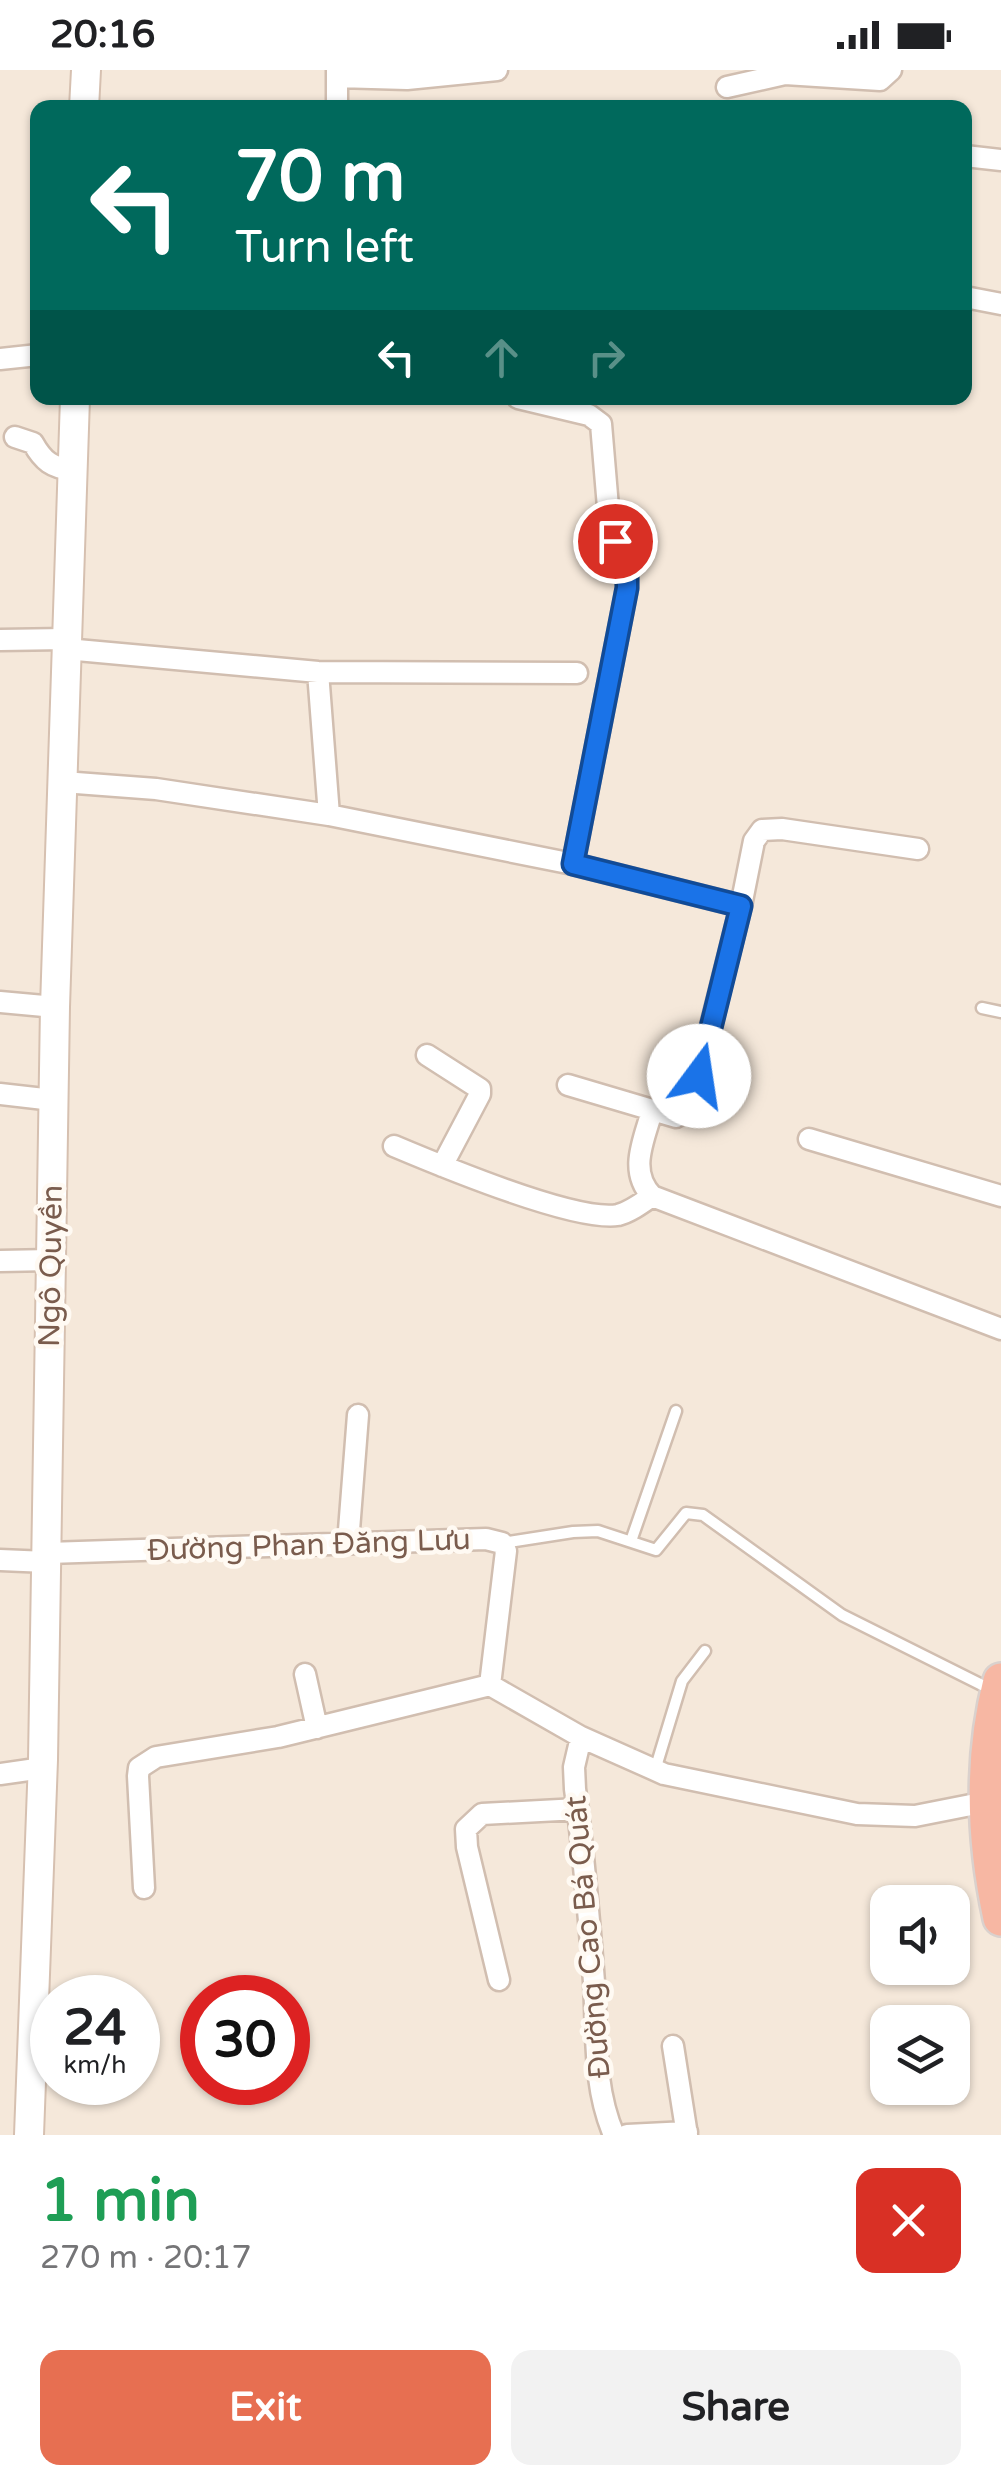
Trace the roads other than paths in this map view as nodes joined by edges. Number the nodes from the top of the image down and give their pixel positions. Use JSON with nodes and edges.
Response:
{"nodes":[{"id":1,"x":86,"y":70,"type":"edge"},
{"id":2,"x":498,"y":70,"type":"edge"},
{"id":3,"x":891,"y":70,"type":"edge"},
{"id":4,"x":337,"y":74,"type":"edge"},
{"id":5,"x":726,"y":86,"type":"dead end"},
{"id":6,"x":84,"y":100,"type":"edge"},
{"id":7,"x":337,"y":100,"type":"edge"},
{"id":8,"x":972,"y":157,"type":"edge"},
{"id":9,"x":1001,"y":160,"type":"edge"},
{"id":10,"x":972,"y":298,"type":"edge"},
{"id":11,"x":1001,"y":304,"type":"edge"},
{"id":12,"x":30,"y":356,"type":"edge"},
{"id":13,"x":0,"y":358,"type":"edge"},
{"id":14,"x":75,"y":405,"type":"edge"},
{"id":15,"x":547,"y":405,"type":"edge"},
{"id":16,"x":15,"y":437,"type":"dead end"},
{"id":17,"x":73,"y":470,"type":"junction"},
{"id":18,"x":0,"y":640,"type":"edge"},
{"id":19,"x":66,"y":644,"type":"junction"},
{"id":20,"x":318,"y":672,"type":"junction"},
{"id":21,"x":577,"y":673,"type":"dead end"},
{"id":22,"x":63,"y":782,"type":"junction"},
{"id":23,"x":329,"y":815,"type":"junction"},
{"id":24,"x":918,"y":848,"type":"dead end"},
{"id":25,"x":573,"y":864,"type":"junction"},
{"id":26,"x":741,"y":906,"type":"junction"},
{"id":27,"x":0,"y":1002,"type":"edge"},
{"id":28,"x":55,"y":1007,"type":"junction"},
{"id":29,"x":982,"y":1008,"type":"dead end"},
{"id":30,"x":1001,"y":1012,"type":"edge"},
{"id":31,"x":427,"y":1055,"type":"dead end"},
{"id":32,"x":568,"y":1086,"type":"dead end"},
{"id":33,"x":0,"y":1094,"type":"edge"},
{"id":34,"x":53,"y":1100,"type":"junction"},
{"id":35,"x":652,"y":1110,"type":"junction"},
{"id":36,"x":809,"y":1139,"type":"dead end"},
{"id":37,"x":394,"y":1146,"type":"dead end"},
{"id":38,"x":442,"y":1166,"type":"junction"},
{"id":39,"x":652,"y":1196,"type":"junction"},
{"id":40,"x":1001,"y":1196,"type":"edge"},
{"id":41,"x":51,"y":1260,"type":"junction"},
{"id":42,"x":0,"y":1261,"type":"edge"},
{"id":43,"x":1001,"y":1329,"type":"edge"},
{"id":44,"x":676,"y":1411,"type":"dead end"},
{"id":45,"x":358,"y":1415,"type":"dead end"},
{"id":46,"x":631,"y":1541,"type":"junction"},
{"id":47,"x":348,"y":1543,"type":"junction"},
{"id":48,"x":502,"y":1543,"type":"junction"},
{"id":49,"x":48,"y":1558,"type":"junction"},
{"id":50,"x":0,"y":1560,"type":"edge"},
{"id":51,"x":704,"y":1651,"type":"dead end"},
{"id":52,"x":305,"y":1674,"type":"dead end"},
{"id":53,"x":490,"y":1685,"type":"junction"},
{"id":54,"x":999,"y":1687,"type":"edge"},
{"id":55,"x":317,"y":1728,"type":"junction"},
{"id":56,"x":581,"y":1738,"type":"junction"},
{"id":57,"x":43,"y":1768,"type":"junction"},
{"id":58,"x":655,"y":1770,"type":"junction"},
{"id":59,"x":0,"y":1774,"type":"edge"},
{"id":60,"x":986,"y":1802,"type":"junction"},
{"id":61,"x":578,"y":1808,"type":"junction"},
{"id":62,"x":144,"y":1888,"type":"dead end"},
{"id":63,"x":1001,"y":1918,"type":"edge"},
{"id":64,"x":498,"y":1980,"type":"dead end"},
{"id":65,"x":674,"y":2046,"type":"dead end"},
{"id":66,"x":687,"y":2134,"type":"edge"},
{"id":67,"x":29,"y":2135,"type":"edge"},
{"id":68,"x":614,"y":2135,"type":"edge"},
{"id":69,"x":627,"y":2135,"type":"edge"}],
"edges":[{"from":1,"to":6,"type":"street"},
{"from":2,"to":4,"type":"street"},
{"from":3,"to":5,"type":"street"},
{"from":4,"to":7,"type":"street"},
{"from":8,"to":9,"type":"street"},
{"from":10,"to":11,"type":"street"},
{"from":12,"to":13,"type":"street"},
{"from":14,"to":17,"type":"street","name":"Ngô Quyền"},
{"from":15,"to":25,"type":"street"},
{"from":16,"to":17,"type":"street"},
{"from":17,"to":19,"type":"street","name":"Ngô Quyền"},
{"from":18,"to":19,"type":"street"},
{"from":19,"to":20,"type":"street"},
{"from":19,"to":22,"type":"street","name":"Ngô Quyền"},
{"from":20,"to":21,"type":"street"},
{"from":20,"to":23,"type":"street"},
{"from":22,"to":23,"type":"street"},
{"from":22,"to":28,"type":"street","name":"Ngô Quyền"},
{"from":23,"to":25,"type":"street"},
{"from":24,"to":26,"type":"street"},
{"from":25,"to":26,"type":"street"},
{"from":26,"to":35,"type":"street"},
{"from":27,"to":28,"type":"street"},
{"from":28,"to":34,"type":"street","name":"Ngô Quyền"},
{"from":29,"to":30,"type":"lane"},
{"from":31,"to":38,"type":"street"},
{"from":32,"to":35,"type":"street"},
{"from":33,"to":34,"type":"street"},
{"from":34,"to":41,"type":"street","name":"Ngô Quyền"},
{"from":35,"to":39,"type":"street"},
{"from":36,"to":40,"type":"street"},
{"from":37,"to":38,"type":"street"},
{"from":38,"to":39,"type":"street"},
{"from":39,"to":43,"type":"street"},
{"from":41,"to":42,"type":"street"},
{"from":41,"to":49,"type":"street","name":"Ngô Quyền"},
{"from":44,"to":46,"type":"lane"},
{"from":45,"to":47,"type":"street"},
{"from":46,"to":48,"type":"lane"},
{"from":46,"to":54,"type":"lane"},
{"from":47,"to":48,"type":"street","name":"Đường Phan Đăng Lưu"},
{"from":47,"to":49,"type":"street","name":"Đường Phan Đăng Lưu"},
{"from":48,"to":53,"type":"street","name":"Đường Phan Đăng Lưu"},
{"from":49,"to":50,"type":"street","name":"Đường Phan Đăng Lưu"},
{"from":49,"to":57,"type":"street","name":"Ngô Quyền"},
{"from":51,"to":58,"type":"lane"},
{"from":52,"to":55,"type":"street"},
{"from":53,"to":55,"type":"street"},
{"from":53,"to":56,"type":"street"},
{"from":54,"to":60,"type":"highway"},
{"from":55,"to":62,"type":"street"},
{"from":56,"to":58,"type":"street"},
{"from":56,"to":61,"type":"street","name":"Đường Cao Bá Quát"},
{"from":57,"to":59,"type":"street"},
{"from":57,"to":67,"type":"street","name":"Ngô Quyền"},
{"from":58,"to":60,"type":"street"},
{"from":60,"to":63,"type":"highway"},
{"from":61,"to":64,"type":"street"},
{"from":61,"to":68,"type":"street","name":"Đường Cao Bá Quát"},
{"from":65,"to":66,"type":"street"},
{"from":66,"to":69,"type":"street"}]}
